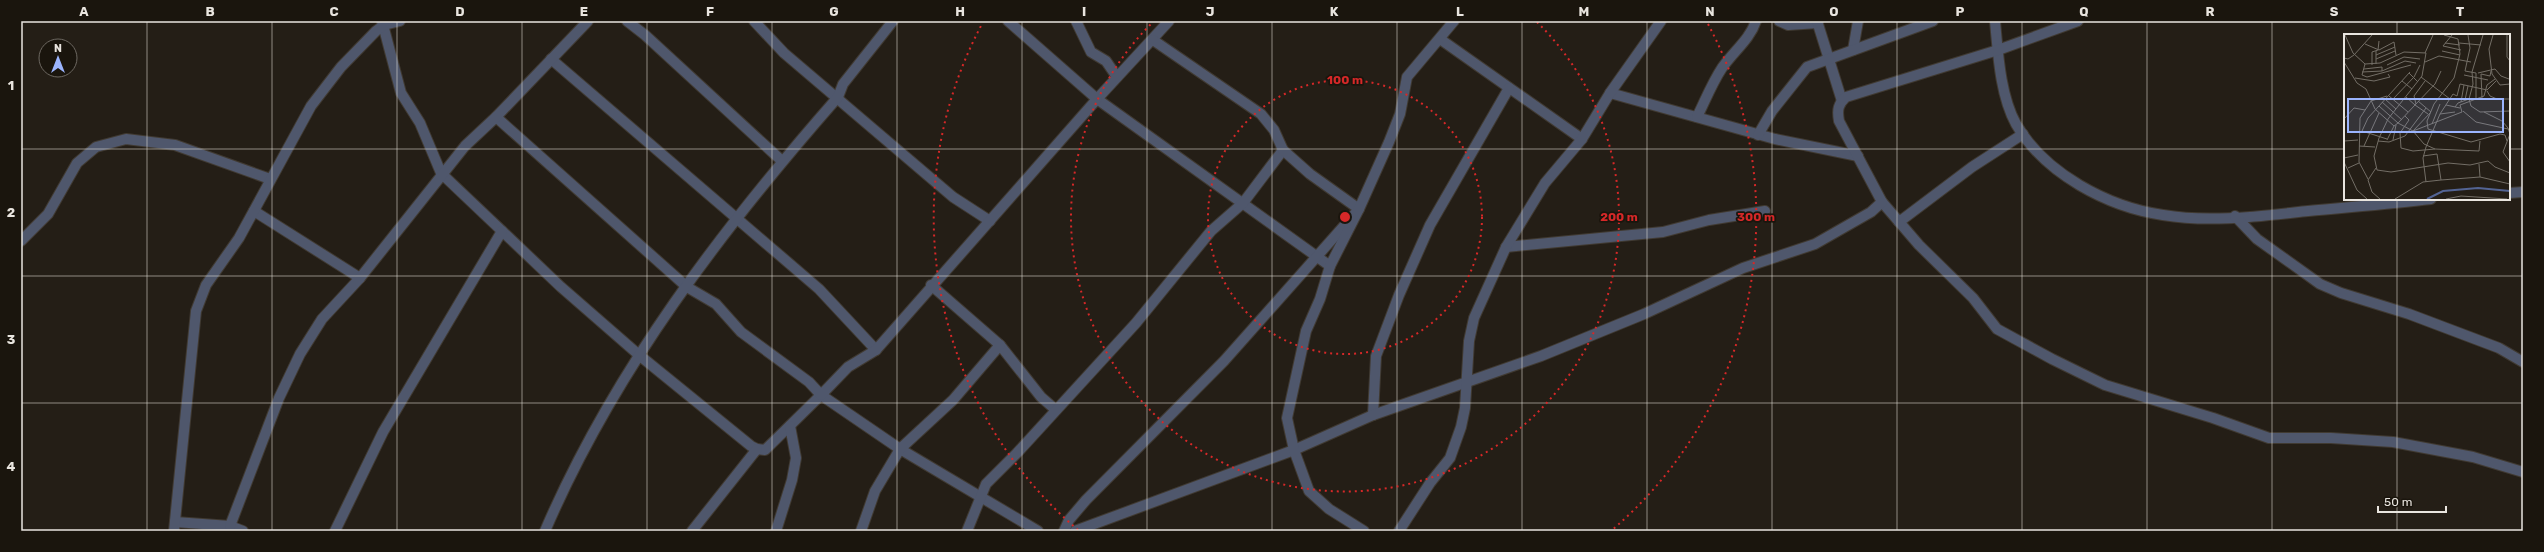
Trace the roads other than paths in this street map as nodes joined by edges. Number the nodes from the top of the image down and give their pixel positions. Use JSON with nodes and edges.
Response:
{"nodes":[{"id":1,"x":400,"y":21,"type":"edge"},
{"id":2,"x":588,"y":21,"type":"edge"},
{"id":3,"x":627,"y":21,"type":"edge"},
{"id":4,"x":754,"y":21,"type":"edge"},
{"id":5,"x":892,"y":21,"type":"edge"},
{"id":6,"x":1008,"y":21,"type":"edge"},
{"id":7,"x":1076,"y":21,"type":"edge"},
{"id":8,"x":1170,"y":21,"type":"edge"},
{"id":9,"x":1454,"y":21,"type":"edge"},
{"id":10,"x":1661,"y":21,"type":"edge"},
{"id":11,"x":1756,"y":21,"type":"edge"},
{"id":12,"x":1779,"y":21,"type":"edge"},
{"id":13,"x":1858,"y":21,"type":"edge"},
{"id":14,"x":1931,"y":21,"type":"edge"},
{"id":15,"x":1995,"y":21,"type":"edge"},
{"id":16,"x":2078,"y":21,"type":"edge"},
{"id":17,"x":1817,"y":22,"type":"edge"},
{"id":18,"x":383,"y":23,"type":"edge"},
{"id":19,"x":1440,"y":39,"type":"junction"},
{"id":20,"x":1153,"y":40,"type":"junction"},
{"id":21,"x":1853,"y":50,"type":"junction"},
{"id":22,"x":1998,"y":50,"type":"junction"},
{"id":23,"x":1829,"y":58,"type":"junction"},
{"id":24,"x":551,"y":60,"type":"junction"},
{"id":25,"x":1117,"y":77,"type":"junction"},
{"id":26,"x":1509,"y":88,"type":"junction"},
{"id":27,"x":1610,"y":93,"type":"junction"},
{"id":28,"x":838,"y":97,"type":"junction"},
{"id":29,"x":1097,"y":98,"type":"junction"},
{"id":30,"x":1842,"y":101,"type":"junction"},
{"id":31,"x":1697,"y":117,"type":"junction"},
{"id":32,"x":496,"y":118,"type":"junction"},
{"id":33,"x":2024,"y":134,"type":"junction"},
{"id":34,"x":1758,"y":135,"type":"junction"},
{"id":35,"x":1582,"y":139,"type":"junction"},
{"id":36,"x":1283,"y":150,"type":"junction"},
{"id":37,"x":1858,"y":156,"type":"junction"},
{"id":38,"x":782,"y":161,"type":"junction"},
{"id":39,"x":441,"y":173,"type":"junction"},
{"id":40,"x":270,"y":179,"type":"junction"},
{"id":41,"x":2523,"y":192,"type":"edge"},
{"id":42,"x":2510,"y":193,"type":"edge"},
{"id":43,"x":2419,"y":200,"type":"edge"},
{"id":44,"x":1882,"y":202,"type":"junction"},
{"id":45,"x":1243,"y":203,"type":"junction"},
{"id":46,"x":1359,"y":209,"type":"junction"},
{"id":47,"x":254,"y":211,"type":"junction"},
{"id":48,"x":1765,"y":211,"type":"dead end"},
{"id":49,"x":736,"y":216,"type":"junction"},
{"id":50,"x":2235,"y":216,"type":"junction"},
{"id":51,"x":990,"y":221,"type":"junction"},
{"id":52,"x":1900,"y":222,"type":"junction"},
{"id":53,"x":502,"y":231,"type":"junction"},
{"id":54,"x":21,"y":241,"type":"edge"},
{"id":55,"x":1506,"y":247,"type":"junction"},
{"id":56,"x":1317,"y":257,"type":"junction"},
{"id":57,"x":1330,"y":266,"type":"junction"},
{"id":58,"x":360,"y":278,"type":"junction"},
{"id":59,"x":931,"y":285,"type":"junction"},
{"id":60,"x":687,"y":287,"type":"junction"},
{"id":61,"x":1000,"y":345,"type":"junction"},
{"id":62,"x":876,"y":350,"type":"junction"},
{"id":63,"x":639,"y":355,"type":"junction"},
{"id":64,"x":2523,"y":362,"type":"edge"},
{"id":65,"x":1467,"y":382,"type":"junction"},
{"id":66,"x":821,"y":395,"type":"junction"},
{"id":67,"x":1056,"y":410,"type":"junction"},
{"id":68,"x":1373,"y":415,"type":"junction"},
{"id":69,"x":790,"y":426,"type":"junction"},
{"id":70,"x":757,"y":449,"type":"junction"},
{"id":71,"x":900,"y":449,"type":"junction"},
{"id":72,"x":1294,"y":450,"type":"junction"},
{"id":73,"x":2523,"y":472,"type":"edge"},
{"id":74,"x":981,"y":495,"type":"junction"},
{"id":75,"x":230,"y":526,"type":"junction"},
{"id":76,"x":175,"y":527,"type":"edge"},
{"id":77,"x":243,"y":531,"type":"edge"},
{"id":78,"x":335,"y":531,"type":"edge"},
{"id":79,"x":545,"y":531,"type":"edge"},
{"id":80,"x":692,"y":531,"type":"edge"},
{"id":81,"x":776,"y":531,"type":"edge"},
{"id":82,"x":861,"y":531,"type":"edge"},
{"id":83,"x":967,"y":531,"type":"edge"},
{"id":84,"x":1038,"y":531,"type":"edge"},
{"id":85,"x":1064,"y":531,"type":"edge"},
{"id":86,"x":1075,"y":531,"type":"edge"},
{"id":87,"x":1364,"y":531,"type":"edge"},
{"id":88,"x":1399,"y":531,"type":"edge"}],
"edges":[{"from":1,"to":18,"type":"street"},
{"from":2,"to":24,"type":"street"},
{"from":3,"to":38,"type":"street"},
{"from":4,"to":28,"type":"street"},
{"from":5,"to":28,"type":"street"},
{"from":6,"to":29,"type":"street"},
{"from":7,"to":25,"type":"street"},
{"from":8,"to":20,"type":"street"},
{"from":9,"to":19,"type":"street"},
{"from":10,"to":27,"type":"street"},
{"from":11,"to":31,"type":"street"},
{"from":12,"to":17,"type":"street"},
{"from":13,"to":21,"type":"street"},
{"from":14,"to":21,"type":"street"},
{"from":15,"to":22,"type":"street"},
{"from":16,"to":22,"type":"street"},
{"from":17,"to":23,"type":"street"},
{"from":18,"to":39,"type":"street"},
{"from":18,"to":40,"type":"street"},
{"from":19,"to":26,"type":"street"},
{"from":19,"to":46,"type":"street"},
{"from":20,"to":25,"type":"street"},
{"from":20,"to":36,"type":"street"},
{"from":21,"to":23,"type":"street"},
{"from":22,"to":30,"type":"street"},
{"from":22,"to":33,"type":"street"},
{"from":23,"to":30,"type":"street"},
{"from":23,"to":34,"type":"street"},
{"from":24,"to":32,"type":"street"},
{"from":24,"to":49,"type":"street"},
{"from":25,"to":29,"type":"street"},
{"from":26,"to":35,"type":"street"},
{"from":26,"to":68,"type":"street"},
{"from":27,"to":31,"type":"street"},
{"from":27,"to":35,"type":"street"},
{"from":28,"to":38,"type":"street"},
{"from":28,"to":51,"type":"street"},
{"from":29,"to":45,"type":"street"},
{"from":29,"to":51,"type":"street"},
{"from":30,"to":37,"type":"street"},
{"from":31,"to":34,"type":"street"},
{"from":32,"to":39,"type":"street"},
{"from":32,"to":60,"type":"street"},
{"from":33,"to":50,"type":"street"},
{"from":33,"to":52,"type":"street"},
{"from":34,"to":37,"type":"street"},
{"from":35,"to":55,"type":"street"},
{"from":36,"to":45,"type":"street"},
{"from":36,"to":46,"type":"street"},
{"from":37,"to":44,"type":"street"},
{"from":38,"to":49,"type":"street"},
{"from":39,"to":53,"type":"street"},
{"from":39,"to":58,"type":"street"},
{"from":40,"to":47,"type":"street"},
{"from":40,"to":54,"type":"street"},
{"from":41,"to":42,"type":"street"},
{"from":43,"to":50,"type":"street"},
{"from":44,"to":52,"type":"street"},
{"from":44,"to":65,"type":"street"},
{"from":45,"to":56,"type":"street"},
{"from":45,"to":67,"type":"street"},
{"from":46,"to":56,"type":"street"},
{"from":46,"to":57,"type":"street"},
{"from":47,"to":58,"type":"street"},
{"from":47,"to":76,"type":"street"},
{"from":48,"to":55,"type":"street"},
{"from":49,"to":60,"type":"street"},
{"from":49,"to":62,"type":"street"},
{"from":50,"to":64,"type":"street"},
{"from":51,"to":59,"type":"street"},
{"from":52,"to":73,"type":"street"},
{"from":53,"to":63,"type":"street"},
{"from":53,"to":78,"type":"street"},
{"from":55,"to":65,"type":"street"},
{"from":56,"to":57,"type":"street"},
{"from":56,"to":85,"type":"street"},
{"from":57,"to":72,"type":"street"},
{"from":58,"to":75,"type":"street"},
{"from":59,"to":61,"type":"street"},
{"from":59,"to":62,"type":"street"},
{"from":60,"to":63,"type":"street"},
{"from":60,"to":66,"type":"street"},
{"from":61,"to":67,"type":"street"},
{"from":61,"to":71,"type":"street"},
{"from":62,"to":66,"type":"street"},
{"from":63,"to":70,"type":"street"},
{"from":63,"to":79,"type":"street"},
{"from":65,"to":68,"type":"street"},
{"from":65,"to":88,"type":"street"},
{"from":66,"to":69,"type":"street"},
{"from":66,"to":71,"type":"street"},
{"from":67,"to":74,"type":"street"},
{"from":68,"to":72,"type":"street"},
{"from":69,"to":70,"type":"street"},
{"from":69,"to":81,"type":"street"},
{"from":70,"to":80,"type":"street"},
{"from":71,"to":74,"type":"street"},
{"from":71,"to":82,"type":"street"},
{"from":72,"to":86,"type":"street"},
{"from":72,"to":87,"type":"street"},
{"from":74,"to":83,"type":"street"},
{"from":74,"to":84,"type":"street"},
{"from":75,"to":76,"type":"street"},
{"from":75,"to":77,"type":"street"}]}
